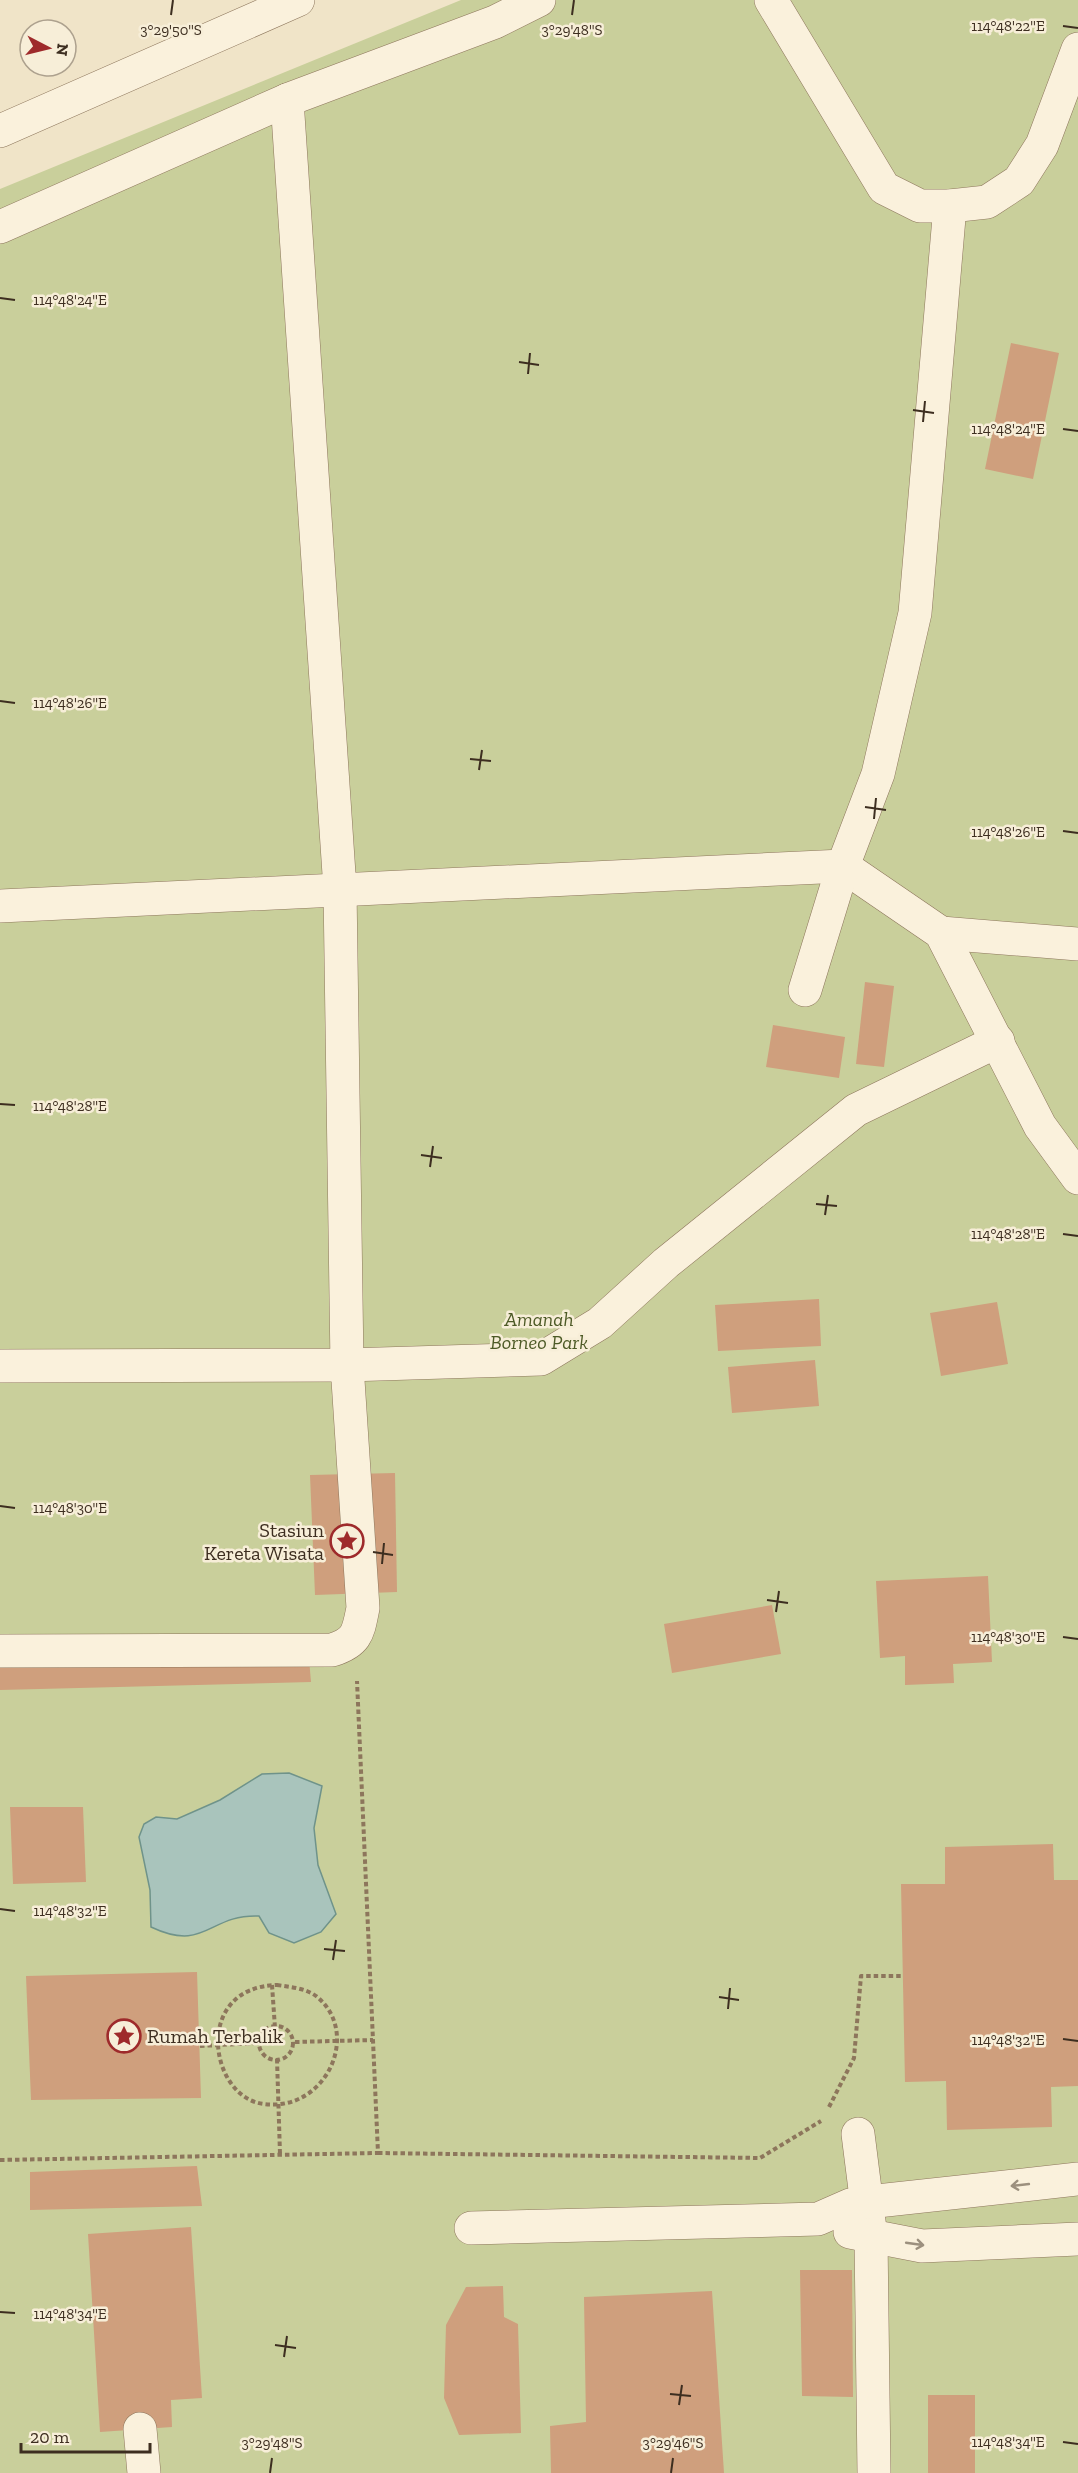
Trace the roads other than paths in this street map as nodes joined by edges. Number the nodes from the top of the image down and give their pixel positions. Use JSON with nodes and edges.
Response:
{"nodes":[{"id":1,"x":298,"y":0,"type":"edge"},
{"id":2,"x":538,"y":0,"type":"edge"},
{"id":3,"x":771,"y":0,"type":"edge"},
{"id":4,"x":1078,"y":50,"type":"edge"},
{"id":5,"x":287,"y":100,"type":"junction"},
{"id":6,"x":0,"y":131,"type":"edge"},
{"id":7,"x":950,"y":206,"type":"junction"},
{"id":8,"x":0,"y":228,"type":"edge"},
{"id":9,"x":843,"y":866,"type":"junction"},
{"id":10,"x":339,"y":889,"type":"junction"},
{"id":11,"x":0,"y":906,"type":"edge"},
{"id":12,"x":941,"y":933,"type":"junction"},
{"id":13,"x":1078,"y":944,"type":"edge"},
{"id":14,"x":805,"y":990,"type":"dead end"},
{"id":15,"x":998,"y":1041,"type":"junction"},
{"id":16,"x":1078,"y":1178,"type":"edge"},
{"id":17,"x":347,"y":1365,"type":"junction"},
{"id":18,"x":0,"y":1366,"type":"edge"},
{"id":19,"x":0,"y":1651,"type":"edge"},
{"id":20,"x":858,"y":2134,"type":"dead end"},
{"id":21,"x":1078,"y":2179,"type":"edge"},
{"id":22,"x":868,"y":2202,"type":"junction"},
{"id":23,"x":818,"y":2219,"type":"junction"},
{"id":24,"x":471,"y":2229,"type":"dead end"},
{"id":25,"x":872,"y":2237,"type":"junction"},
{"id":26,"x":1078,"y":2239,"type":"edge"},
{"id":27,"x":140,"y":2429,"type":"dead end"},
{"id":28,"x":144,"y":2473,"type":"edge"},
{"id":29,"x":874,"y":2473,"type":"edge"}],
"edges":[{"from":1,"to":6,"type":"street"},
{"from":2,"to":5,"type":"street"},
{"from":3,"to":7,"type":"street"},
{"from":4,"to":7,"type":"street"},
{"from":5,"to":8,"type":"street"},
{"from":5,"to":10,"type":"street"},
{"from":7,"to":9,"type":"street"},
{"from":9,"to":10,"type":"street"},
{"from":9,"to":12,"type":"street"},
{"from":9,"to":14,"type":"street"},
{"from":10,"to":11,"type":"street"},
{"from":10,"to":17,"type":"street"},
{"from":12,"to":13,"type":"street"},
{"from":12,"to":15,"type":"street"},
{"from":15,"to":16,"type":"street"},
{"from":15,"to":17,"type":"street"},
{"from":17,"to":18,"type":"street"},
{"from":17,"to":19,"type":"street"},
{"from":20,"to":22,"type":"street"},
{"from":21,"to":22,"type":"street","one_way":true},
{"from":22,"to":23,"type":"street"},
{"from":22,"to":25,"type":"street"},
{"from":23,"to":24,"type":"street"},
{"from":23,"to":25,"type":"street"},
{"from":25,"to":26,"type":"street","one_way":true},
{"from":25,"to":29,"type":"street"},
{"from":27,"to":28,"type":"street"}]}
